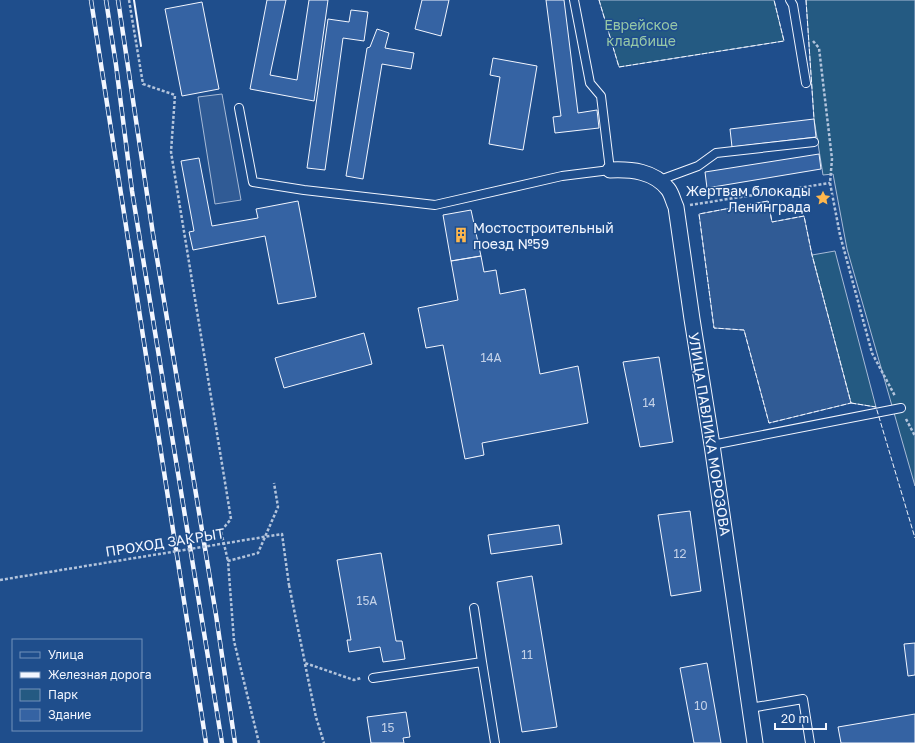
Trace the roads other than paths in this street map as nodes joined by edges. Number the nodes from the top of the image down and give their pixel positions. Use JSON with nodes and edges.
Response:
{"nodes":[{"id":1,"x":574,"y":0,"type":"edge"},
{"id":2,"x":790,"y":0,"type":"edge"},
{"id":3,"x":806,"y":84,"type":"dead end"},
{"id":4,"x":239,"y":108,"type":"dead end"},
{"id":5,"x":814,"y":142,"type":"dead end"},
{"id":6,"x":610,"y":170,"type":"junction"},
{"id":7,"x":660,"y":180,"type":"junction"},
{"id":8,"x":901,"y":408,"type":"road end"},
{"id":9,"x":712,"y":445,"type":"junction"},
{"id":10,"x":474,"y":608,"type":"dead end"},
{"id":11,"x":482,"y":662,"type":"junction"},
{"id":12,"x":373,"y":678,"type":"road end"},
{"id":13,"x":750,"y":708,"type":"junction"},
{"id":14,"x":495,"y":743,"type":"edge"},
{"id":15,"x":755,"y":743,"type":"edge"},
{"id":16,"x":810,"y":743,"type":"edge"}],
"edges":[{"from":1,"to":6,"type":"lane"},
{"from":2,"to":3,"type":"lane"},
{"from":4,"to":6,"type":"lane"},
{"from":5,"to":7,"type":"lane"},
{"from":6,"to":7,"type":"street"},
{"from":7,"to":9,"type":"street","name":"УЛИЦА ПАВЛИКА МОРОЗОВА"},
{"from":8,"to":9,"type":"lane"},
{"from":9,"to":13,"type":"street","name":"УЛИЦА ПАВЛИКА МОРОЗОВА"},
{"from":10,"to":11,"type":"lane"},
{"from":11,"to":12,"type":"lane"},
{"from":11,"to":14,"type":"lane"},
{"from":13,"to":15,"type":"street","name":"УЛИЦА ПАВЛИКА МОРОЗОВА"},
{"from":13,"to":16,"type":"lane"}]}
